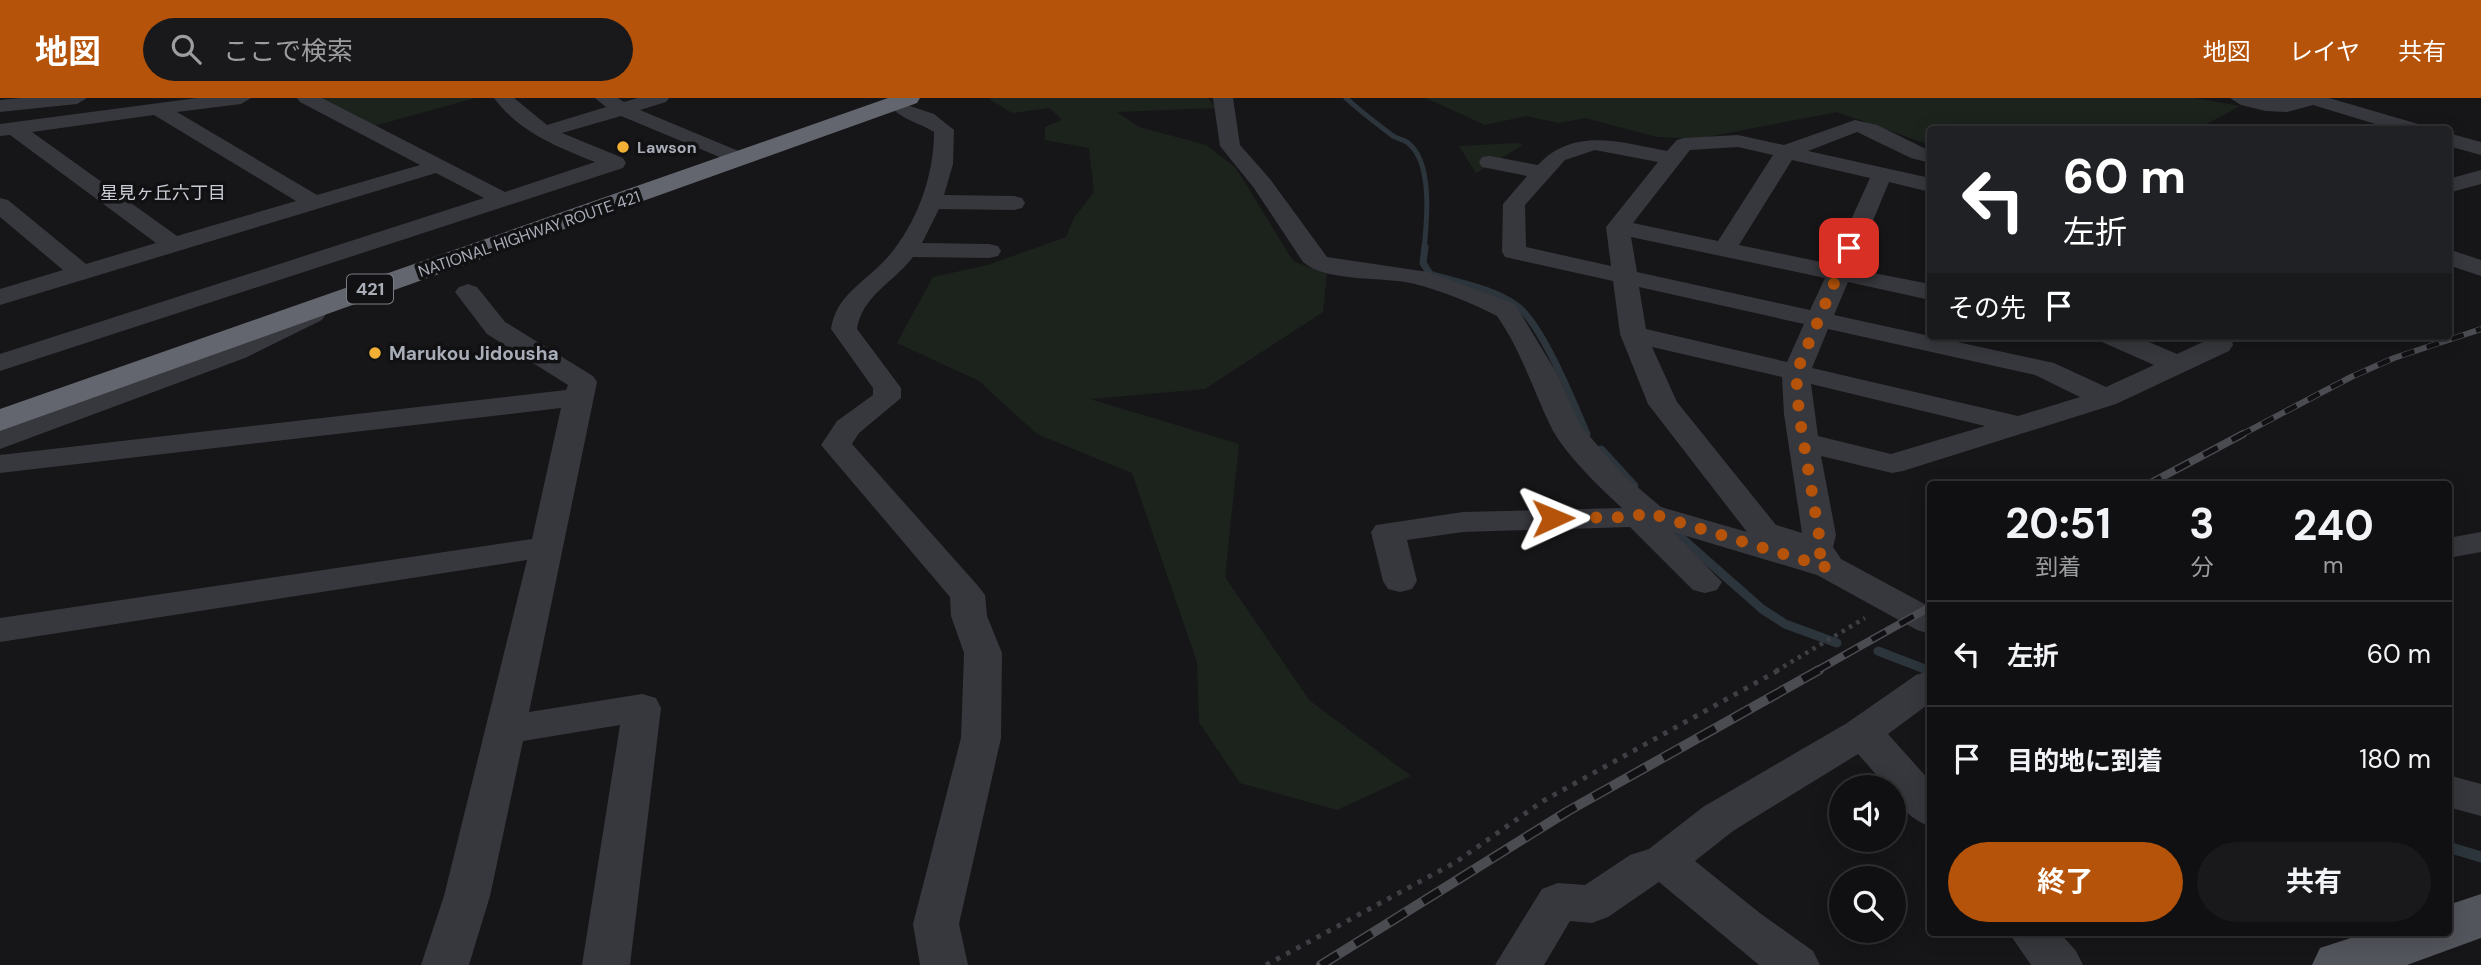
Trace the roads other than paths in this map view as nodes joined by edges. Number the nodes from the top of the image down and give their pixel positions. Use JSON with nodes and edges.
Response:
{"nodes":[{"id":1,"x":77,"y":98,"type":"edge"},
{"id":2,"x":241,"y":98,"type":"edge"},
{"id":3,"x":307,"y":98,"type":"edge"},
{"id":4,"x":504,"y":98,"type":"edge"},
{"id":5,"x":659,"y":98,"type":"edge"},
{"id":6,"x":941,"y":98,"type":"edge"},
{"id":7,"x":1223,"y":98,"type":"edge"},
{"id":8,"x":2240,"y":98,"type":"edge"},
{"id":9,"x":2312,"y":99,"type":"edge"},
{"id":10,"x":613,"y":103,"type":"edge"},
{"id":11,"x":906,"y":104,"type":"edge"},
{"id":12,"x":0,"y":106,"type":"edge"},
{"id":13,"x":159,"y":110,"type":"junction"},
{"id":14,"x":2404,"y":126,"type":"edge"},
{"id":15,"x":8,"y":130,"type":"edge"},
{"id":16,"x":547,"y":131,"type":"junction"},
{"id":17,"x":2452,"y":140,"type":"edge"},
{"id":18,"x":2481,"y":149,"type":"edge"},
{"id":19,"x":1786,"y":152,"type":"junction"},
{"id":20,"x":1927,"y":156,"type":"edge"},
{"id":21,"x":1671,"y":158,"type":"junction"},
{"id":22,"x":741,"y":159,"type":"junction"},
{"id":23,"x":1490,"y":162,"type":"dead end"},
{"id":24,"x":438,"y":166,"type":"junction"},
{"id":25,"x":1543,"y":173,"type":"junction"},
{"id":26,"x":1882,"y":174,"type":"junction"},
{"id":27,"x":2481,"y":177,"type":"edge"},
{"id":28,"x":1927,"y":184,"type":"edge"},
{"id":29,"x":2452,"y":185,"type":"edge"},
{"id":30,"x":504,"y":200,"type":"junction"},
{"id":31,"x":929,"y":201,"type":"junction"},
{"id":32,"x":314,"y":203,"type":"junction"},
{"id":33,"x":1014,"y":203,"type":"dead end"},
{"id":34,"x":0,"y":205,"type":"edge"},
{"id":35,"x":1618,"y":228,"type":"junction"},
{"id":36,"x":174,"y":246,"type":"junction"},
{"id":37,"x":1726,"y":249,"type":"junction"},
{"id":38,"x":905,"y":250,"type":"junction"},
{"id":39,"x":989,"y":251,"type":"dead end"},
{"id":40,"x":2452,"y":258,"type":"edge"},
{"id":41,"x":2481,"y":269,"type":"edge"},
{"id":42,"x":82,"y":273,"type":"junction"},
{"id":43,"x":1838,"y":273,"type":"junction"},
{"id":44,"x":1624,"y":276,"type":"junction"},
{"id":45,"x":1927,"y":291,"type":"edge"},
{"id":46,"x":468,"y":292,"type":"dead end"},
{"id":47,"x":0,"y":297,"type":"edge"},
{"id":48,"x":340,"y":300,"type":"junction"},
{"id":49,"x":1818,"y":319,"type":"junction"},
{"id":50,"x":1633,"y":334,"type":"junction"},
{"id":51,"x":2121,"y":340,"type":"edge"},
{"id":52,"x":2218,"y":340,"type":"edge"},
{"id":53,"x":0,"y":363,"type":"edge"},
{"id":54,"x":2178,"y":365,"type":"junction"},
{"id":55,"x":1796,"y":373,"type":"junction"},
{"id":56,"x":578,"y":397,"type":"junction"},
{"id":57,"x":2106,"y":398,"type":"junction"},
{"id":58,"x":0,"y":421,"type":"edge"},
{"id":59,"x":2016,"y":424,"type":"junction"},
{"id":60,"x":0,"y":440,"type":"edge"},
{"id":61,"x":1804,"y":442,"type":"junction"},
{"id":62,"x":0,"y":464,"type":"edge"},
{"id":63,"x":1644,"y":514,"type":"junction"},
{"id":64,"x":2481,"y":542,"type":"edge"},
{"id":65,"x":547,"y":547,"type":"junction"},
{"id":66,"x":2452,"y":547,"type":"edge"},
{"id":67,"x":1823,"y":557,"type":"junction"},
{"id":68,"x":1400,"y":581,"type":"dead end"},
{"id":69,"x":1705,"y":582,"type":"dead end"},
{"id":70,"x":1927,"y":620,"type":"edge"},
{"id":71,"x":0,"y":630,"type":"edge"},
{"id":72,"x":1927,"y":686,"type":"edge"},
{"id":73,"x":504,"y":730,"type":"junction"},
{"id":74,"x":1861,"y":733,"type":"junction"},
{"id":75,"x":2452,"y":792,"type":"edge"},
{"id":76,"x":2481,"y":800,"type":"edge"},
{"id":77,"x":1927,"y":806,"type":"edge"},
{"id":78,"x":1664,"y":861,"type":"junction"},
{"id":79,"x":2481,"y":916,"type":"edge"},
{"id":80,"x":2452,"y":927,"type":"edge"},
{"id":81,"x":2035,"y":936,"type":"edge"},
{"id":82,"x":2425,"y":936,"type":"edge"},
{"id":83,"x":445,"y":965,"type":"edge"},
{"id":84,"x":606,"y":965,"type":"edge"},
{"id":85,"x":944,"y":965,"type":"edge"},
{"id":86,"x":1519,"y":965,"type":"edge"},
{"id":87,"x":1796,"y":965,"type":"edge"},
{"id":88,"x":2059,"y":965,"type":"edge"},
{"id":89,"x":2339,"y":965,"type":"edge"}],
"edges":[{"from":1,"to":12,"type":"street"},
{"from":2,"to":13,"type":"street"},
{"from":3,"to":24,"type":"street"},
{"from":4,"to":16,"type":"street"},
{"from":5,"to":10,"type":"street"},
{"from":6,"to":11,"type":"highway","name":"NATIONAL HIGHWAY ROUTE 421","number":"421"},
{"from":7,"to":63,"type":"street"},
{"from":8,"to":9,"type":"street"},
{"from":9,"to":14,"type":"street"},
{"from":10,"to":16,"type":"street"},
{"from":10,"to":22,"type":"street"},
{"from":11,"to":22,"type":"highway","name":"NATIONAL HIGHWAY ROUTE 421","number":"421"},
{"from":11,"to":31,"type":"street"},
{"from":13,"to":15,"type":"street"},
{"from":13,"to":32,"type":"street"},
{"from":15,"to":36,"type":"street"},
{"from":16,"to":30,"type":"street"},
{"from":17,"to":18,"type":"street"},
{"from":19,"to":20,"type":"street"},
{"from":19,"to":21,"type":"street"},
{"from":19,"to":26,"type":"street"},
{"from":19,"to":37,"type":"street"},
{"from":21,"to":25,"type":"street"},
{"from":21,"to":35,"type":"street"},
{"from":22,"to":48,"type":"highway","name":"NATIONAL HIGHWAY ROUTE 421","number":"421"},
{"from":23,"to":25,"type":"street"},
{"from":24,"to":30,"type":"street"},
{"from":24,"to":32,"type":"street"},
{"from":25,"to":44,"type":"street"},
{"from":26,"to":28,"type":"street"},
{"from":26,"to":43,"type":"street"},
{"from":27,"to":29,"type":"street"},
{"from":30,"to":53,"type":"street"},
{"from":31,"to":33,"type":"street"},
{"from":31,"to":38,"type":"street"},
{"from":32,"to":36,"type":"street"},
{"from":34,"to":42,"type":"street"},
{"from":35,"to":37,"type":"street"},
{"from":35,"to":44,"type":"street"},
{"from":36,"to":42,"type":"street"},
{"from":37,"to":43,"type":"street"},
{"from":38,"to":39,"type":"street"},
{"from":38,"to":85,"type":"street"},
{"from":40,"to":41,"type":"street"},
{"from":42,"to":47,"type":"street"},
{"from":43,"to":45,"type":"street"},
{"from":43,"to":49,"type":"street"},
{"from":44,"to":49,"type":"street"},
{"from":44,"to":50,"type":"street"},
{"from":46,"to":56,"type":"street"},
{"from":48,"to":58,"type":"highway","name":"NATIONAL HIGHWAY ROUTE 421","number":"421"},
{"from":48,"to":60,"type":"street"},
{"from":49,"to":55,"type":"street"},
{"from":49,"to":57,"type":"street"},
{"from":50,"to":55,"type":"street"},
{"from":50,"to":67,"type":"street"},
{"from":51,"to":54,"type":"street"},
{"from":52,"to":54,"type":"street"},
{"from":54,"to":57,"type":"street"},
{"from":55,"to":59,"type":"street"},
{"from":55,"to":61,"type":"street"},
{"from":56,"to":62,"type":"street"},
{"from":56,"to":65,"type":"street"},
{"from":57,"to":59,"type":"street"},
{"from":59,"to":61,"type":"street"},
{"from":61,"to":67,"type":"street"},
{"from":63,"to":67,"type":"street"},
{"from":63,"to":68,"type":"street"},
{"from":63,"to":69,"type":"street"},
{"from":64,"to":66,"type":"street"},
{"from":65,"to":71,"type":"street"},
{"from":65,"to":73,"type":"street"},
{"from":67,"to":70,"type":"street"},
{"from":72,"to":74,"type":"street"},
{"from":73,"to":83,"type":"street"},
{"from":73,"to":84,"type":"street"},
{"from":74,"to":77,"type":"street"},
{"from":74,"to":78,"type":"street"},
{"from":75,"to":76,"type":"street"},
{"from":78,"to":86,"type":"street"},
{"from":78,"to":87,"type":"street"},
{"from":79,"to":80,"type":"main road"},
{"from":81,"to":88,"type":"street"},
{"from":82,"to":89,"type":"main road"}]}
